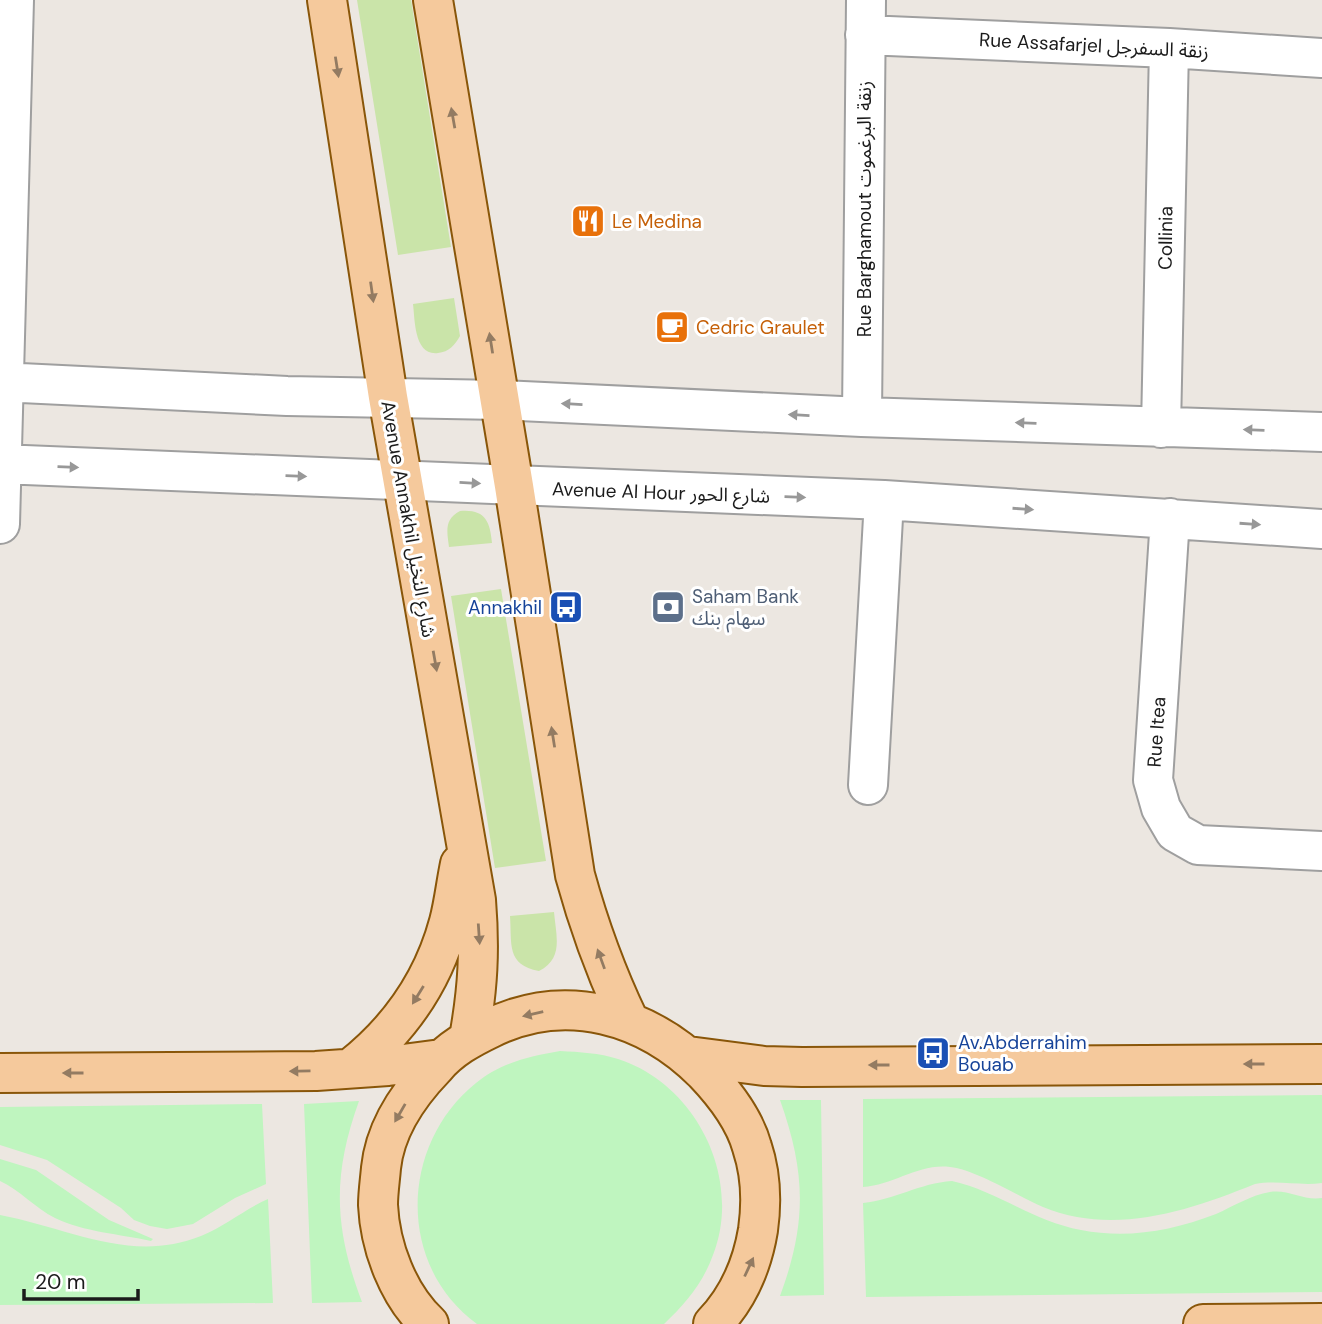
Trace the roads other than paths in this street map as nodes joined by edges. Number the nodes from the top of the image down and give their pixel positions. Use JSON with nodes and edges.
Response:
{"nodes":[{"id":1,"x":13,"y":0,"type":"edge"},
{"id":2,"x":327,"y":0,"type":"edge"},
{"id":3,"x":433,"y":0,"type":"edge"},
{"id":4,"x":865,"y":17,"type":"edge"},
{"id":5,"x":1168,"y":48,"type":"junction"},
{"id":6,"x":1322,"y":58,"type":"edge"},
{"id":7,"x":2,"y":382,"type":"edge"},
{"id":8,"x":388,"y":397,"type":"junction"},
{"id":9,"x":500,"y":400,"type":"junction"},
{"id":10,"x":862,"y":417,"type":"junction"},
{"id":11,"x":1161,"y":428,"type":"junction"},
{"id":12,"x":1322,"y":432,"type":"edge"},
{"id":13,"x":1,"y":464,"type":"edge"},
{"id":14,"x":402,"y":479,"type":"junction"},
{"id":15,"x":514,"y":485,"type":"junction"},
{"id":16,"x":884,"y":500,"type":"junction"},
{"id":17,"x":1170,"y":518,"type":"junction"},
{"id":18,"x":0,"y":524,"type":"edge"},
{"id":19,"x":1322,"y":529,"type":"edge"},
{"id":20,"x":868,"y":785,"type":"dead end"},
{"id":21,"x":466,"y":838,"type":"junction"},
{"id":22,"x":1322,"y":850,"type":"edge"},
{"id":23,"x":629,"y":1021,"type":"junction"},
{"id":24,"x":455,"y":1049,"type":"junction"},
{"id":25,"x":688,"y":1056,"type":"junction"},
{"id":26,"x":1322,"y":1063,"type":"edge"},
{"id":27,"x":351,"y":1068,"type":"junction"},
{"id":28,"x":0,"y":1073,"type":"edge"},
{"id":29,"x":1322,"y":1323,"type":"edge"},
{"id":30,"x":429,"y":1324,"type":"edge"},
{"id":31,"x":713,"y":1324,"type":"edge"},
{"id":32,"x":1203,"y":1324,"type":"edge"}],
"edges":[{"from":1,"to":7,"type":"street"},
{"from":2,"to":8,"type":"main road","name":"Avenue Annakhil شارع النخيل","one_way":true},
{"from":9,"to":3,"type":"main road","one_way":true},
{"from":4,"to":5,"type":"street","name":"Rue Assafarjel زنقة السفرجل"},
{"from":4,"to":10,"type":"street","name":"Rue Barghamout زنقة البرغموت"},
{"from":5,"to":6,"type":"street","name":"Rue Assafarjel زنقة السفرجل"},
{"from":5,"to":11,"type":"street","name":"Collinia"},
{"from":7,"to":8,"type":"street"},
{"from":7,"to":13,"type":"street"},
{"from":8,"to":9,"type":"street"},
{"from":8,"to":14,"type":"main road","name":"Avenue Annakhil شارع النخيل"},
{"from":10,"to":9,"type":"street","one_way":true},
{"from":9,"to":15,"type":"main road"},
{"from":11,"to":10,"type":"street","one_way":true},
{"from":12,"to":11,"type":"street","one_way":true},
{"from":13,"to":14,"type":"street","name":"Avenue Al Hour شارع الحور","one_way":true},
{"from":13,"to":18,"type":"street"},
{"from":14,"to":15,"type":"street","name":"Avenue Al Hour شارع الحور","one_way":true},
{"from":14,"to":21,"type":"main road","name":"Avenue Annakhil شارع النخيل","one_way":true},
{"from":15,"to":16,"type":"street","name":"Avenue Al Hour شارع الحور","one_way":true},
{"from":23,"to":15,"type":"main road","one_way":true},
{"from":16,"to":17,"type":"street","name":"Avenue Al Hour شارع الحور","one_way":true},
{"from":16,"to":20,"type":"street"},
{"from":17,"to":19,"type":"street","name":"Avenue Al Hour شارع الحور","one_way":true},
{"from":17,"to":22,"type":"street","name":"Rue Itea"},
{"from":21,"to":24,"type":"main road","name":"Avenue Annakhil شارع النخيل","one_way":true},
{"from":21,"to":27,"type":"main road","one_way":true},
{"from":23,"to":24,"type":"main road","one_way":true},
{"from":23,"to":25,"type":"main road"},
{"from":24,"to":27,"type":"main road"},
{"from":24,"to":30,"type":"main road","one_way":true},
{"from":26,"to":25,"type":"main road","one_way":true},
{"from":31,"to":25,"type":"main road","one_way":true},
{"from":27,"to":28,"type":"main road","one_way":true},
{"from":29,"to":32,"type":"main road"}]}
